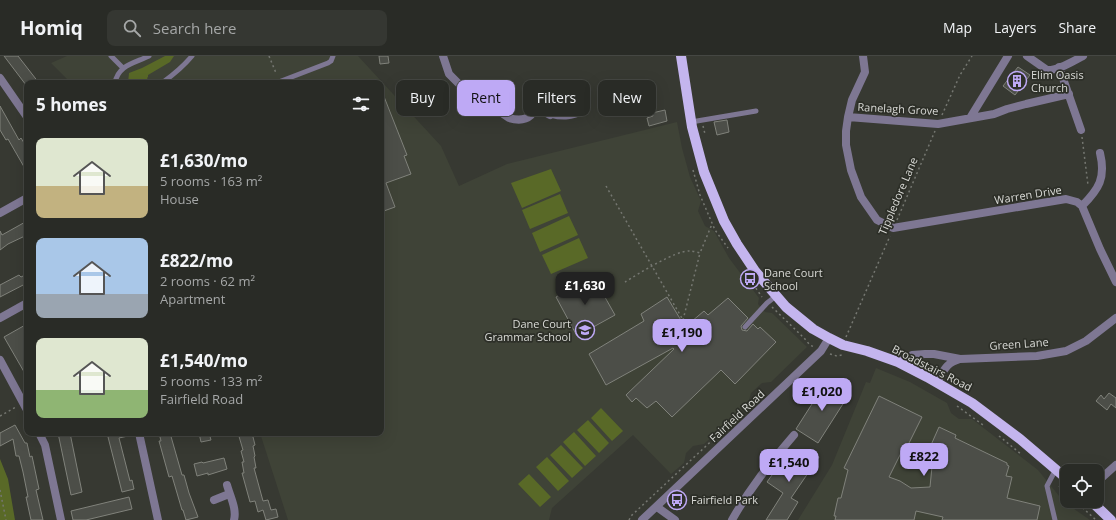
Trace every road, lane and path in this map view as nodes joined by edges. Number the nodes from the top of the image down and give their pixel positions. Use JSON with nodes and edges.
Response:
{"nodes":[{"id":1,"x":111,"y":56,"type":"edge"},
{"id":2,"x":149,"y":56,"type":"edge"},
{"id":3,"x":192,"y":56,"type":"edge"},
{"id":4,"x":269,"y":56,"type":"edge"},
{"id":5,"x":333,"y":56,"type":"edge"},
{"id":6,"x":443,"y":56,"type":"edge"},
{"id":7,"x":681,"y":56,"type":"edge"},
{"id":8,"x":863,"y":56,"type":"edge"},
{"id":9,"x":972,"y":56,"type":"edge"},
{"id":10,"x":1008,"y":56,"type":"edge"},
{"id":11,"x":1027,"y":56,"type":"edge"},
{"id":12,"x":1083,"y":56,"type":"edge"},
{"id":13,"x":1059,"y":67,"type":"junction"},
{"id":14,"x":123,"y":68,"type":"junction"},
{"id":15,"x":276,"y":73,"type":"dead end"},
{"id":16,"x":0,"y":78,"type":"edge"},
{"id":17,"x":116,"y":80,"type":"edge"},
{"id":18,"x":167,"y":80,"type":"edge"},
{"id":19,"x":284,"y":80,"type":"edge"},
{"id":20,"x":1069,"y":94,"type":"junction"},
{"id":21,"x":756,"y":111,"type":"dead end"},
{"id":22,"x":24,"y":113,"type":"edge"},
{"id":23,"x":530,"y":116,"type":"edge"},
{"id":24,"x":554,"y":116,"type":"edge"},
{"id":25,"x":575,"y":116,"type":"edge"},
{"id":26,"x":848,"y":117,"type":"junction"},
{"id":27,"x":970,"y":118,"type":"junction"},
{"id":28,"x":691,"y":122,"type":"junction"},
{"id":29,"x":938,"y":124,"type":"junction"},
{"id":30,"x":1081,"y":130,"type":"joint"},
{"id":31,"x":1100,"y":154,"type":"dead end"},
{"id":32,"x":606,"y":186,"type":"dead end"},
{"id":33,"x":1090,"y":198,"type":"junction"},
{"id":34,"x":24,"y":200,"type":"edge"},
{"id":35,"x":1082,"y":206,"type":"junction"},
{"id":36,"x":0,"y":213,"type":"edge"},
{"id":37,"x":712,"y":224,"type":"dead end"},
{"id":38,"x":893,"y":228,"type":"junction"},
{"id":39,"x":700,"y":253,"type":"junction"},
{"id":40,"x":652,"y":266,"type":"junction"},
{"id":41,"x":625,"y":282,"type":"dead end"},
{"id":42,"x":1116,"y":282,"type":"edge"},
{"id":43,"x":776,"y":296,"type":"junction"},
{"id":44,"x":24,"y":305,"type":"edge"},
{"id":45,"x":0,"y":318,"type":"edge"},
{"id":46,"x":1116,"y":318,"type":"edge"},
{"id":47,"x":745,"y":327,"type":"dead end"},
{"id":48,"x":804,"y":338,"type":"dead end"},
{"id":49,"x":829,"y":338,"type":"junction"},
{"id":50,"x":843,"y":344,"type":"junction"},
{"id":51,"x":809,"y":350,"type":"dead end"},
{"id":52,"x":934,"y":354,"type":"junction"},
{"id":53,"x":843,"y":355,"type":"dead end"},
{"id":54,"x":837,"y":356,"type":"dead end"},
{"id":55,"x":960,"y":358,"type":"junction"},
{"id":56,"x":0,"y":360,"type":"edge"},
{"id":57,"x":898,"y":362,"type":"junction"},
{"id":58,"x":947,"y":365,"type":"junction"},
{"id":59,"x":937,"y":382,"type":"junction"},
{"id":60,"x":24,"y":399,"type":"edge"},
{"id":61,"x":24,"y":402,"type":"edge"},
{"id":62,"x":956,"y":405,"type":"dead end"},
{"id":63,"x":0,"y":416,"type":"edge"},
{"id":64,"x":738,"y":417,"type":"dead end"},
{"id":65,"x":984,"y":425,"type":"dead end"},
{"id":66,"x":996,"y":433,"type":"dead end"},
{"id":67,"x":794,"y":435,"type":"dead end"},
{"id":68,"x":41,"y":436,"type":"edge"},
{"id":69,"x":140,"y":436,"type":"edge"},
{"id":70,"x":1023,"y":455,"type":"dead end"},
{"id":71,"x":1116,"y":465,"type":"edge"},
{"id":72,"x":1054,"y":474,"type":"junction"},
{"id":73,"x":1060,"y":476,"type":"edge"},
{"id":74,"x":1104,"y":476,"type":"edge"},
{"id":75,"x":1060,"y":483,"type":"edge"},
{"id":76,"x":227,"y":485,"type":"dead end"},
{"id":77,"x":0,"y":490,"type":"edge"},
{"id":78,"x":229,"y":494,"type":"junction"},
{"id":79,"x":214,"y":500,"type":"dead end"},
{"id":80,"x":656,"y":507,"type":"junction"},
{"id":81,"x":1083,"y":508,"type":"edge"},
{"id":82,"x":1098,"y":508,"type":"edge"},
{"id":83,"x":6,"y":520,"type":"edge"},
{"id":84,"x":61,"y":520,"type":"edge"},
{"id":85,"x":158,"y":520,"type":"edge"},
{"id":86,"x":234,"y":520,"type":"edge"},
{"id":87,"x":630,"y":520,"type":"edge"},
{"id":88,"x":642,"y":520,"type":"edge"},
{"id":89,"x":675,"y":520,"type":"edge"},
{"id":90,"x":732,"y":520,"type":"edge"},
{"id":91,"x":1055,"y":520,"type":"edge"},
{"id":92,"x":1096,"y":520,"type":"edge"},
{"id":93,"x":1111,"y":520,"type":"edge"}],
"edges":[{"from":1,"to":14,"type":"lane"},
{"from":2,"to":14,"type":"lane"},
{"from":3,"to":18,"type":"lane"},
{"from":4,"to":15,"type":"path"},
{"from":5,"to":19,"type":"lane"},
{"from":6,"to":23,"type":"street"},
{"from":7,"to":28,"type":"main road","name":"Broadstairs Road"},
{"from":8,"to":26,"type":"street"},
{"from":9,"to":29,"type":"path","name":"Tippledore Lane"},
{"from":10,"to":27,"type":"street"},
{"from":11,"to":13,"type":"street"},
{"from":12,"to":13,"type":"street"},
{"from":13,"to":20,"type":"street"},
{"from":14,"to":17,"type":"lane"},
{"from":16,"to":22,"type":"street"},
{"from":20,"to":27,"type":"street","name":"Ranelagh Grove"},
{"from":20,"to":30,"type":"street"},
{"from":21,"to":28,"type":"lane"},
{"from":24,"to":25,"type":"lane"},
{"from":26,"to":29,"type":"street","name":"Ranelagh Grove"},
{"from":26,"to":38,"type":"street"},
{"from":27,"to":29,"type":"street","name":"Ranelagh Grove"},
{"from":28,"to":43,"type":"main road","name":"Broadstairs Road"},
{"from":29,"to":38,"type":"path","name":"Tippledore Lane"},
{"from":30,"to":33,"type":"path"},
{"from":31,"to":33,"type":"street"},
{"from":32,"to":40,"type":"path"},
{"from":33,"to":35,"type":"street"},
{"from":34,"to":36,"type":"street"},
{"from":35,"to":38,"type":"street","name":"Warren Drive"},
{"from":35,"to":42,"type":"street"},
{"from":37,"to":39,"type":"path"},
{"from":38,"to":50,"type":"path","name":"Tippledore Lane"},
{"from":39,"to":40,"type":"path"},
{"from":39,"to":40,"type":"path"},
{"from":40,"to":41,"type":"path"},
{"from":43,"to":47,"type":"lane"},
{"from":43,"to":49,"type":"main road","name":"Broadstairs Road"},
{"from":44,"to":45,"type":"street"},
{"from":46,"to":55,"type":"street","name":"Green Lane"},
{"from":48,"to":51,"type":"path"},
{"from":49,"to":50,"type":"main road","name":"Broadstairs Road"},
{"from":49,"to":80,"type":"street","name":"Fairfield Road"},
{"from":50,"to":57,"type":"main road","name":"Broadstairs Road"},
{"from":52,"to":55,"type":"street","name":"Green Lane"},
{"from":52,"to":57,"type":"street","name":"Green Lane"},
{"from":52,"to":58,"type":"street"},
{"from":53,"to":54,"type":"path"},
{"from":55,"to":58,"type":"street","name":"Green Lane"},
{"from":56,"to":60,"type":"street"},
{"from":57,"to":59,"type":"main road","name":"Broadstairs Road"},
{"from":58,"to":59,"type":"street"},
{"from":59,"to":72,"type":"main road","name":"Broadstairs Road"},
{"from":61,"to":63,"type":"path"},
{"from":62,"to":65,"type":"path"},
{"from":64,"to":87,"type":"path"},
{"from":66,"to":70,"type":"path"},
{"from":67,"to":90,"type":"street"},
{"from":68,"to":84,"type":"street"},
{"from":69,"to":85,"type":"street"},
{"from":71,"to":74,"type":"street"},
{"from":72,"to":73,"type":"main road","name":"Broadstairs Road"},
{"from":72,"to":75,"type":"path"},
{"from":72,"to":91,"type":"lane"},
{"from":76,"to":78,"type":"street"},
{"from":77,"to":83,"type":"path"},
{"from":78,"to":79,"type":"street"},
{"from":78,"to":86,"type":"street"},
{"from":80,"to":88,"type":"street","name":"Fairfield Road"},
{"from":80,"to":89,"type":"street"},
{"from":81,"to":92,"type":"path"},
{"from":82,"to":93,"type":"main road"}]}
